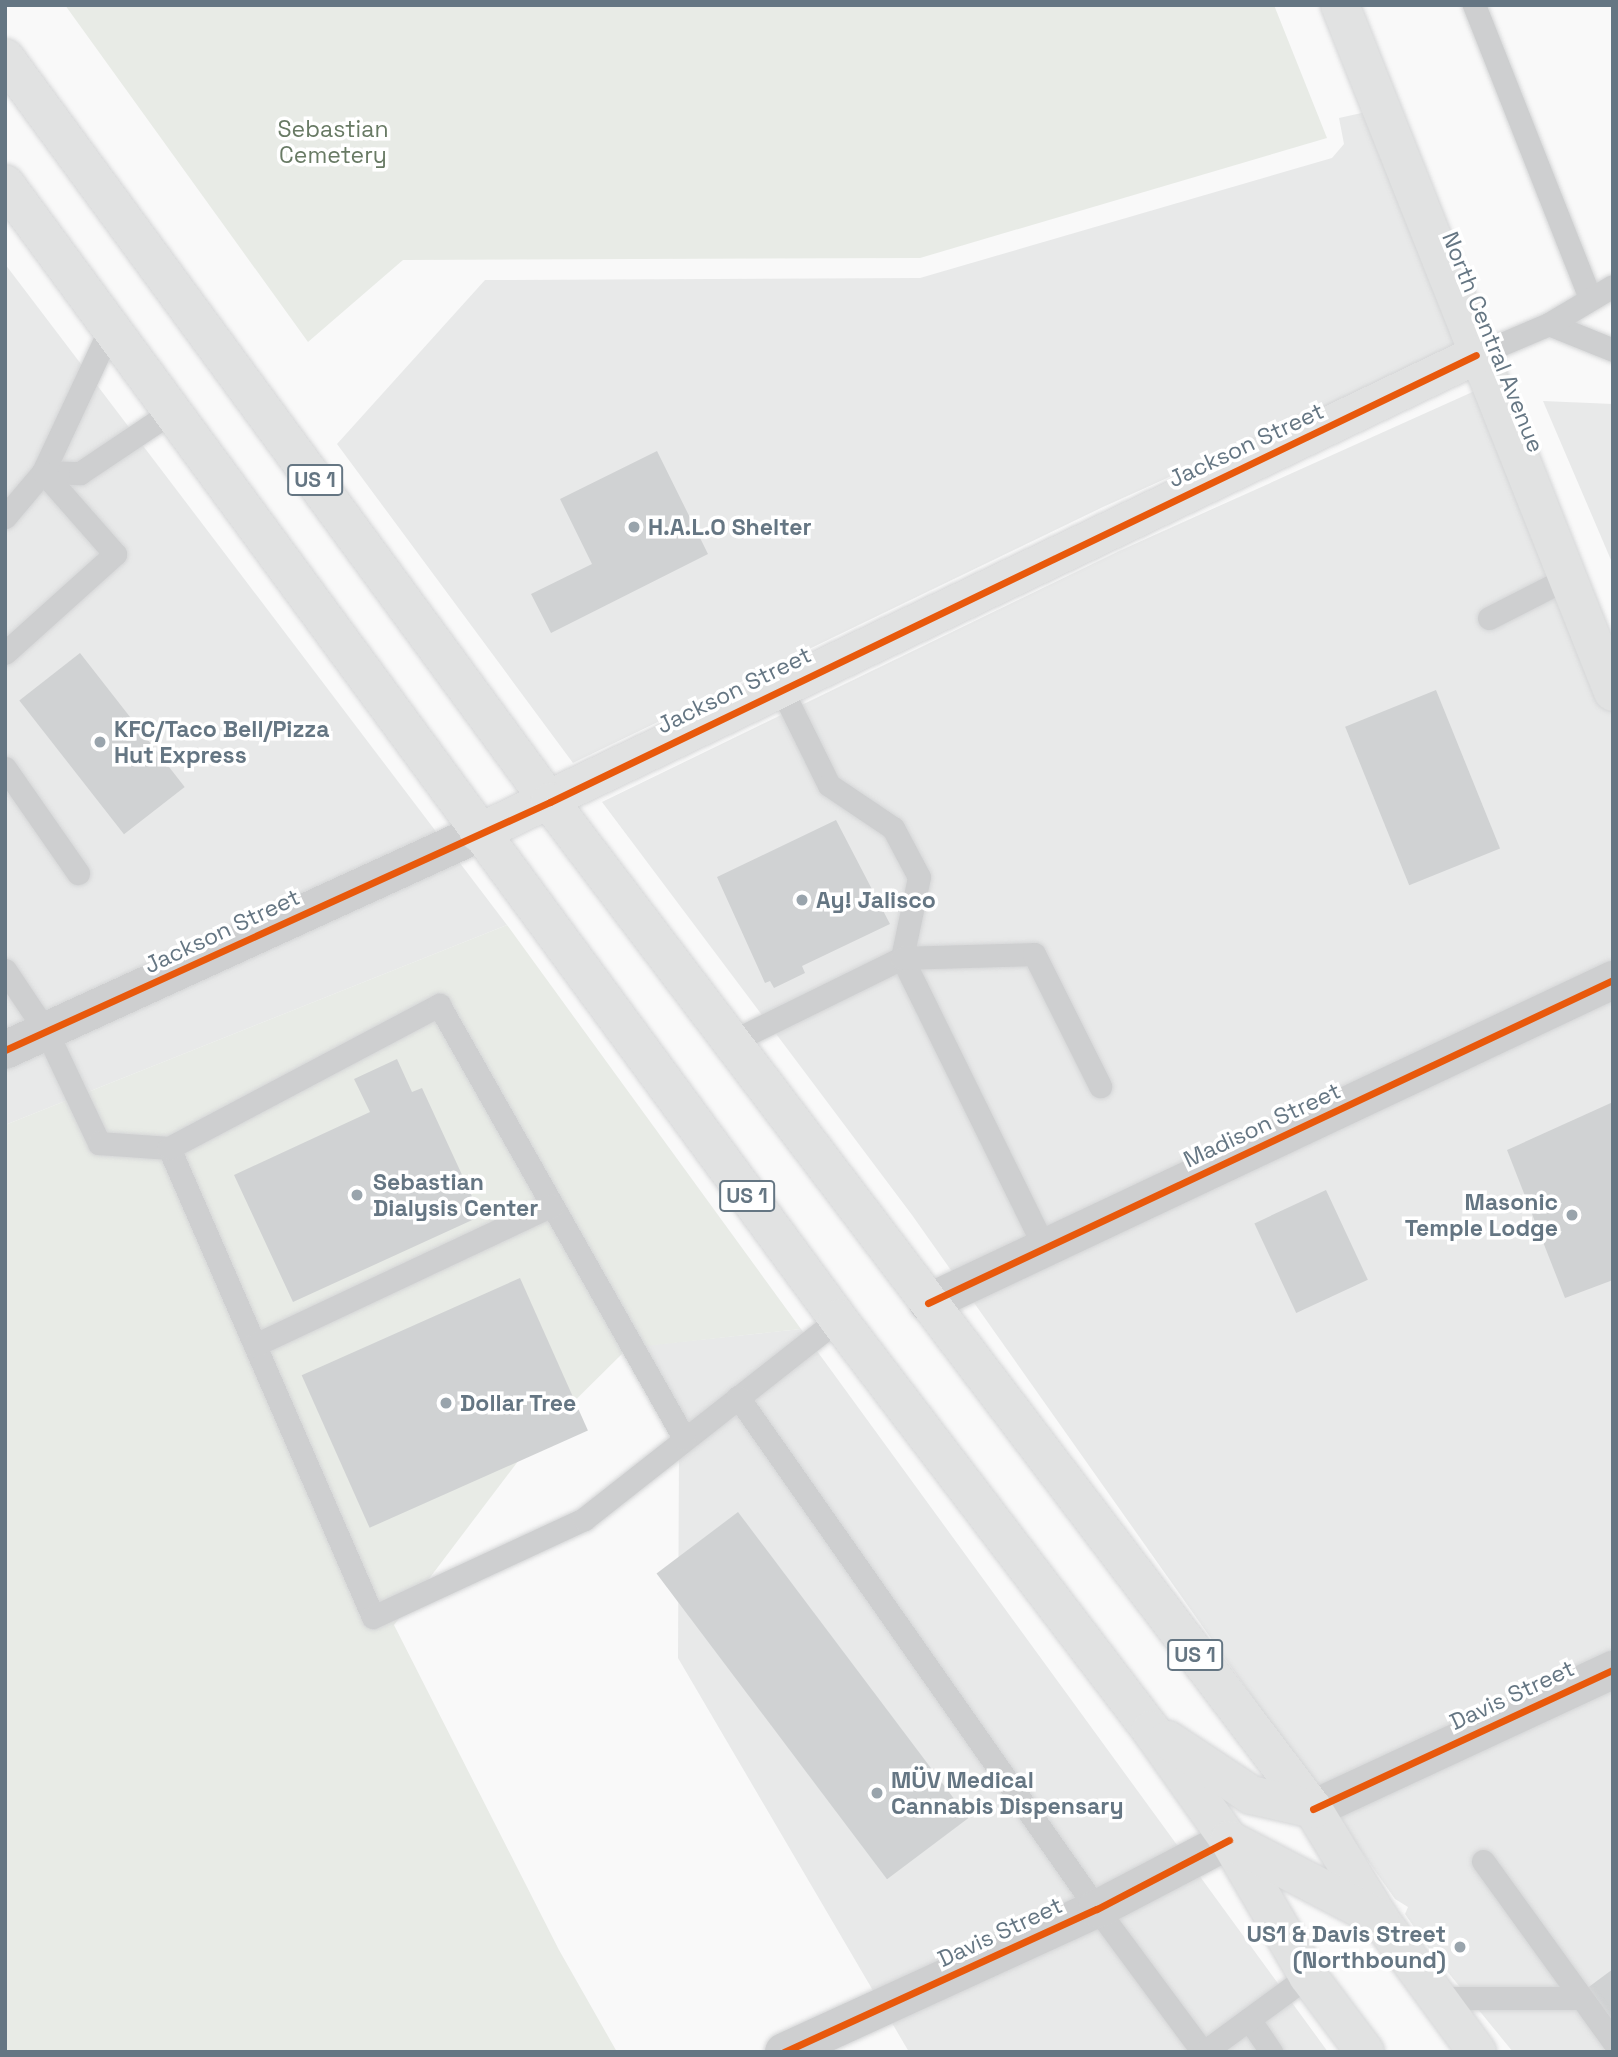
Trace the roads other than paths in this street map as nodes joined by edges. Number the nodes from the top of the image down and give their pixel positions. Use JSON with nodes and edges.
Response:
{"nodes":[{"id":1,"x":1339,"y":5,"type":"edge"},
{"id":2,"x":1474,"y":5,"type":"edge"},
{"id":3,"x":5,"y":58,"type":"edge"},
{"id":4,"x":5,"y":184,"type":"edge"},
{"id":5,"x":1613,"y":286,"type":"edge"},
{"id":6,"x":1590,"y":298,"type":"junction"},
{"id":7,"x":1549,"y":324,"type":"junction"},
{"id":8,"x":111,"y":327,"type":"junction"},
{"id":9,"x":1613,"y":350,"type":"edge"},
{"id":10,"x":1476,"y":355,"type":"junction"},
{"id":11,"x":171,"y":412,"type":"junction"},
{"id":12,"x":43,"y":472,"type":"junction"},
{"id":13,"x":5,"y":517,"type":"edge"},
{"id":14,"x":1567,"y":578,"type":"junction"},
{"id":15,"x":1489,"y":618,"type":"dead end"},
{"id":16,"x":5,"y":653,"type":"edge"},
{"id":17,"x":781,"y":688,"type":"junction"},
{"id":18,"x":1613,"y":692,"type":"edge"},
{"id":19,"x":5,"y":768,"type":"edge"},
{"id":20,"x":550,"y":802,"type":"junction"},
{"id":21,"x":478,"y":833,"type":"junction"},
{"id":22,"x":78,"y":873,"type":"dead end"},
{"id":23,"x":902,"y":958,"type":"junction"},
{"id":24,"x":5,"y":970,"type":"edge"},
{"id":25,"x":1613,"y":980,"type":"edge"},
{"id":26,"x":47,"y":1033,"type":"junction"},
{"id":27,"x":731,"y":1042,"type":"junction"},
{"id":28,"x":5,"y":1050,"type":"edge"},
{"id":29,"x":1100,"y":1086,"type":"dead end"},
{"id":30,"x":169,"y":1148,"type":"junction"},
{"id":31,"x":552,"y":1205,"type":"junction"},
{"id":32,"x":1045,"y":1250,"type":"junction"},
{"id":33,"x":928,"y":1303,"type":"junction"},
{"id":34,"x":838,"y":1319,"type":"junction"},
{"id":35,"x":255,"y":1345,"type":"junction"},
{"id":36,"x":738,"y":1397,"type":"junction"},
{"id":37,"x":684,"y":1438,"type":"junction"},
{"id":38,"x":1613,"y":1670,"type":"edge"},
{"id":39,"x":1151,"y":1730,"type":"junction"},
{"id":40,"x":1313,"y":1809,"type":"junction"},
{"id":41,"x":1229,"y":1840,"type":"junction"},
{"id":42,"x":1483,"y":1861,"type":"dead end"},
{"id":43,"x":1097,"y":1909,"type":"junction"},
{"id":44,"x":1379,"y":1918,"type":"junction"},
{"id":45,"x":1308,"y":1976,"type":"junction"},
{"id":46,"x":1437,"y":1998,"type":"junction"},
{"id":47,"x":1581,"y":1998,"type":"junction"},
{"id":48,"x":1249,"y":2019,"type":"junction"},
{"id":49,"x":1613,"y":2041,"type":"edge"},
{"id":50,"x":784,"y":2052,"type":"edge"},
{"id":51,"x":1204,"y":2052,"type":"edge"},
{"id":52,"x":1271,"y":2052,"type":"edge"},
{"id":53,"x":1365,"y":2052,"type":"edge"},
{"id":54,"x":1477,"y":2052,"type":"edge"}],
"edges":[{"from":1,"to":10,"type":"main road","name":"North Central Avenue"},
{"from":2,"to":6,"type":"lane"},
{"from":3,"to":20,"type":"main road","number":"US 1"},
{"from":4,"to":8,"type":"main road","number":"US 1"},
{"from":5,"to":6,"type":"lane"},
{"from":6,"to":7,"type":"lane"},
{"from":7,"to":9,"type":"lane"},
{"from":7,"to":10,"type":"lane"},
{"from":8,"to":11,"type":"main road","number":"US 1"},
{"from":8,"to":12,"type":"lane"},
{"from":10,"to":14,"type":"main road","name":"North Central Avenue"},
{"from":10,"to":17,"type":"main road","name":"Jackson Street"},
{"from":11,"to":12,"type":"lane"},
{"from":11,"to":21,"type":"main road","number":"US 1"},
{"from":12,"to":13,"type":"lane"},
{"from":12,"to":16,"type":"lane"},
{"from":14,"to":15,"type":"lane"},
{"from":14,"to":18,"type":"main road","name":"North Central Avenue"},
{"from":17,"to":20,"type":"main road","name":"Jackson Street"},
{"from":17,"to":23,"type":"lane"},
{"from":19,"to":22,"type":"lane"},
{"from":20,"to":21,"type":"main road","name":"Jackson Street"},
{"from":20,"to":27,"type":"main road","number":"US 1"},
{"from":21,"to":26,"type":"street","name":"Jackson Street"},
{"from":21,"to":34,"type":"main road","number":"US 1"},
{"from":23,"to":27,"type":"lane"},
{"from":23,"to":29,"type":"lane"},
{"from":23,"to":32,"type":"lane"},
{"from":24,"to":26,"type":"lane"},
{"from":25,"to":32,"type":"street","name":"Madison Street"},
{"from":26,"to":28,"type":"street","name":"Jackson Street"},
{"from":26,"to":30,"type":"lane"},
{"from":27,"to":33,"type":"main road","number":"US 1"},
{"from":30,"to":31,"type":"lane"},
{"from":30,"to":35,"type":"lane"},
{"from":31,"to":35,"type":"lane"},
{"from":31,"to":37,"type":"lane"},
{"from":32,"to":33,"type":"street","name":"Madison Street"},
{"from":33,"to":40,"type":"main road","number":"US 1"},
{"from":34,"to":36,"type":"lane"},
{"from":34,"to":39,"type":"main road","number":"US 1"},
{"from":35,"to":37,"type":"lane"},
{"from":36,"to":37,"type":"lane"},
{"from":36,"to":43,"type":"lane"},
{"from":38,"to":40,"type":"street","name":"Davis Street"},
{"from":39,"to":40,"type":"main road"},
{"from":39,"to":41,"type":"main road","number":"US 1"},
{"from":40,"to":44,"type":"main road","number":"US 1"},
{"from":41,"to":43,"type":"street","name":"Davis Street"},
{"from":41,"to":44,"type":"main road"},
{"from":41,"to":45,"type":"main road","number":"US 1"},
{"from":42,"to":47,"type":"lane"},
{"from":43,"to":50,"type":"street","name":"Davis Street"},
{"from":43,"to":51,"type":"lane"},
{"from":44,"to":46,"type":"main road","number":"US 1"},
{"from":45,"to":48,"type":"lane"},
{"from":45,"to":53,"type":"main road","number":"US 1"},
{"from":46,"to":47,"type":"lane"},
{"from":46,"to":54,"type":"main road","number":"US 1"},
{"from":47,"to":49,"type":"lane"},
{"from":48,"to":51,"type":"lane"},
{"from":48,"to":52,"type":"lane"}]}
